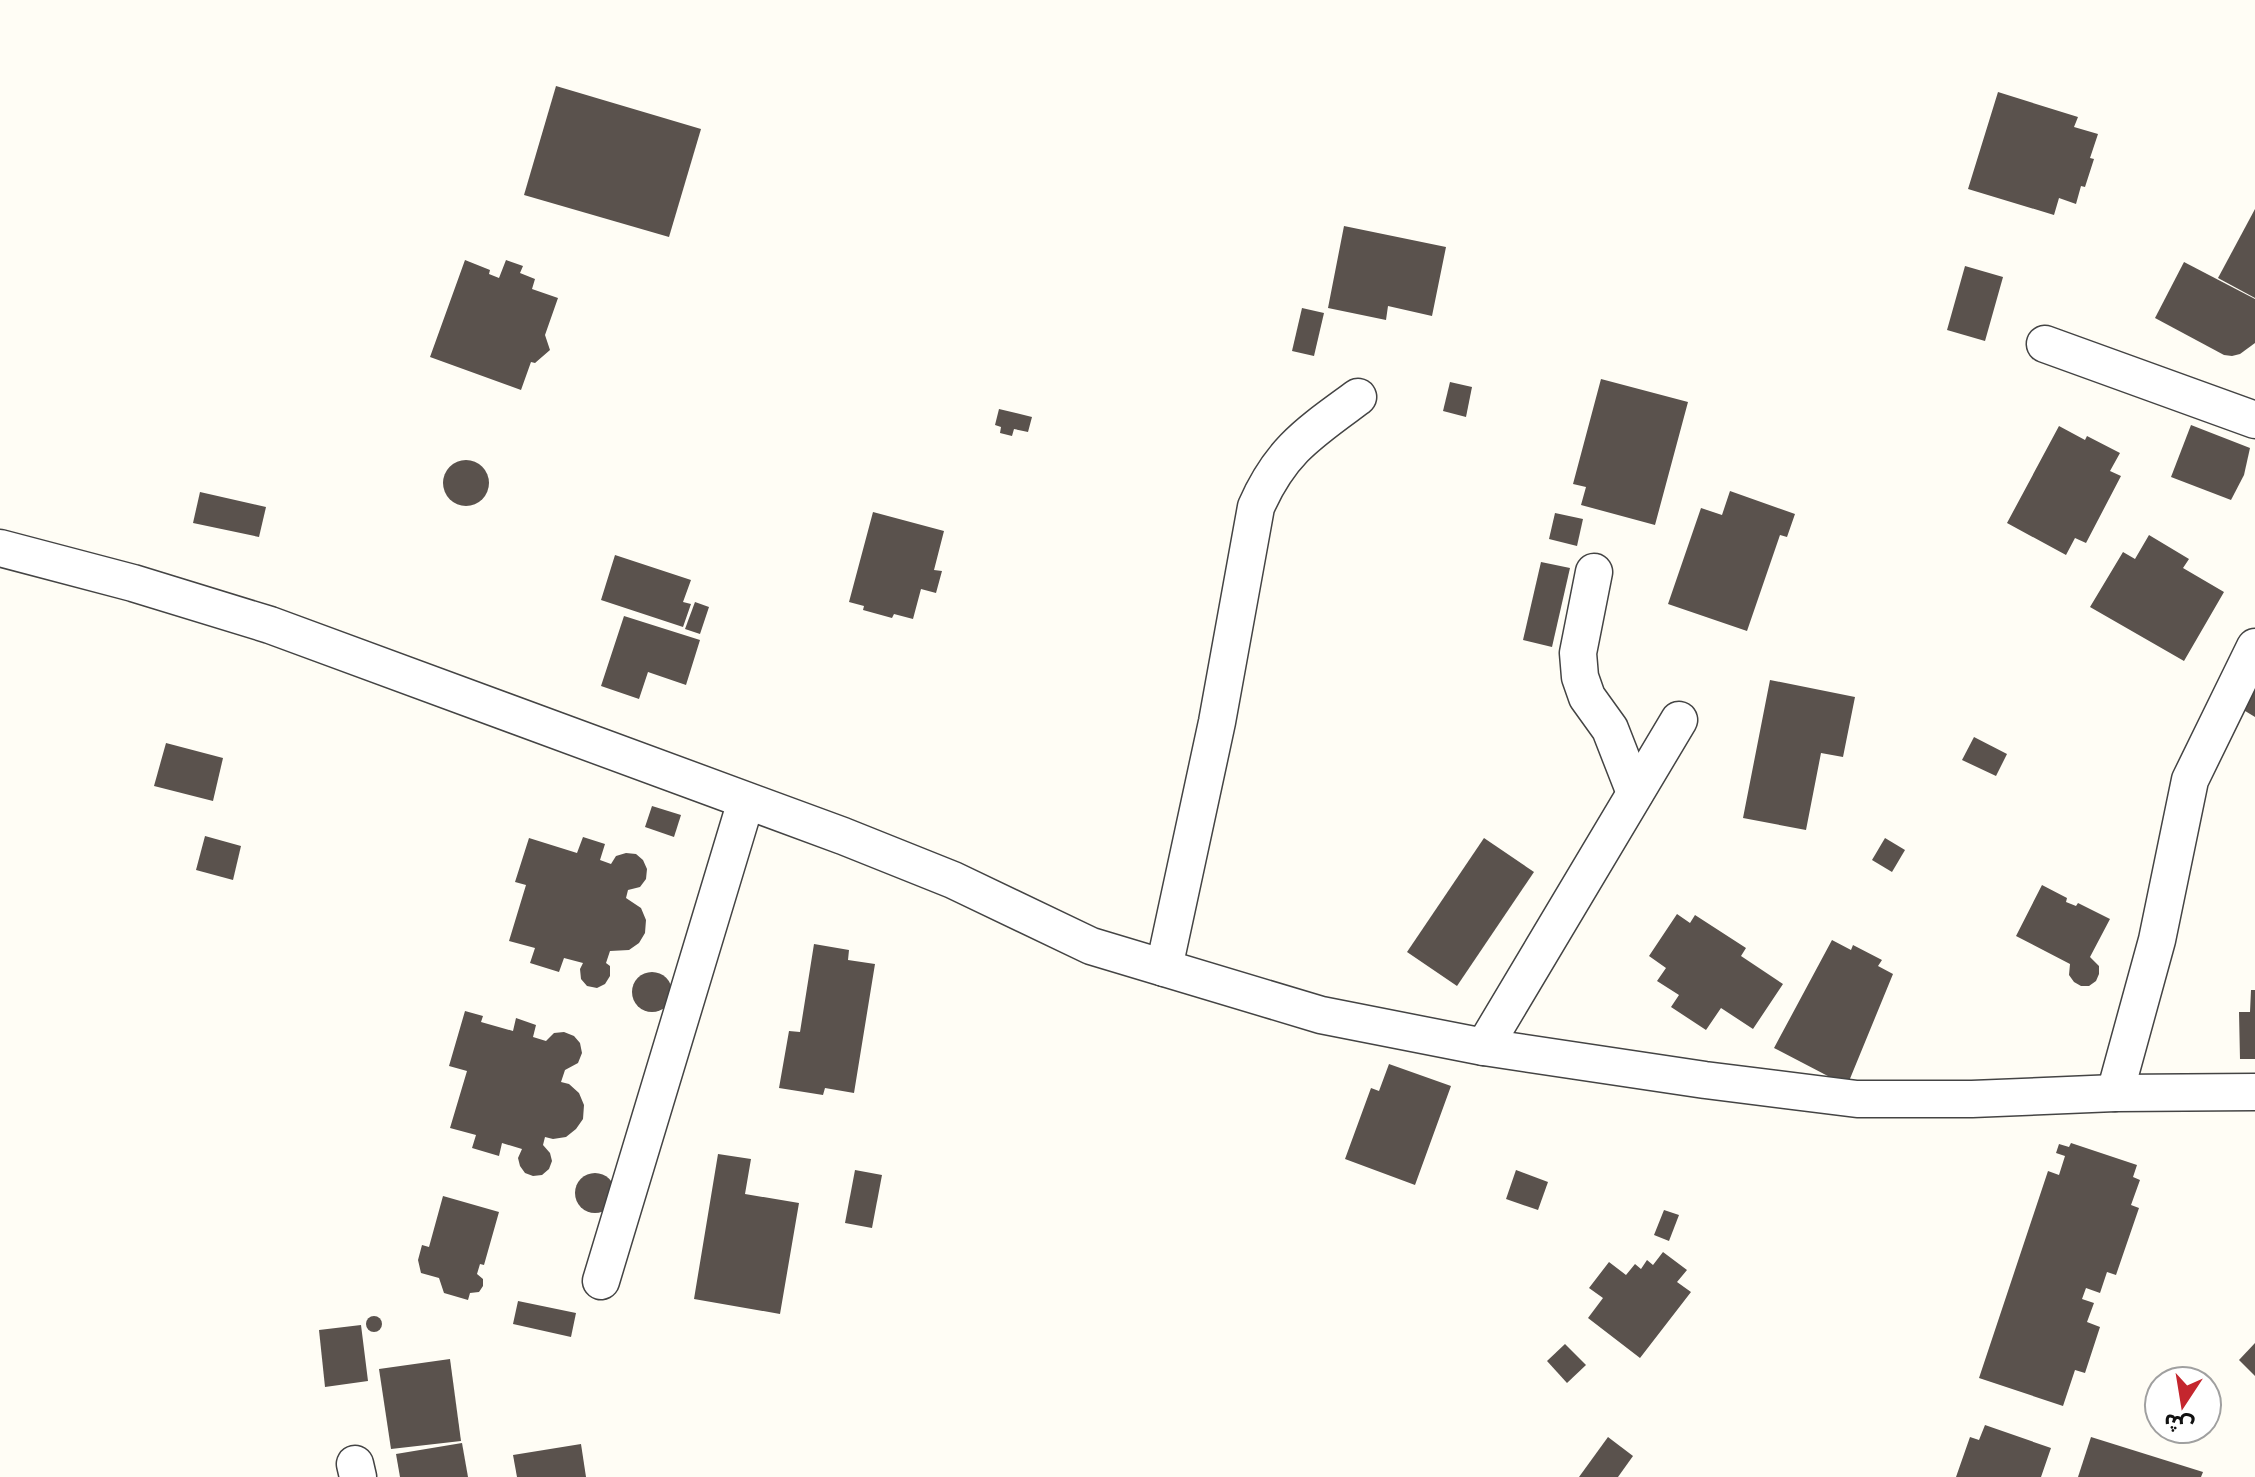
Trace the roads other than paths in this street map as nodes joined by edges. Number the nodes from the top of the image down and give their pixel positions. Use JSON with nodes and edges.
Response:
{"nodes":[{"id":1,"x":2045,"y":344,"type":"dead end"},
{"id":2,"x":1358,"y":397,"type":"dead end"},
{"id":3,"x":2255,"y":420,"type":"edge"},
{"id":4,"x":0,"y":548,"type":"edge"},
{"id":5,"x":1594,"y":572,"type":"dead end"},
{"id":6,"x":2255,"y":647,"type":"edge"},
{"id":7,"x":1679,"y":720,"type":"dead end"},
{"id":8,"x":1635,"y":793,"type":"junction"},
{"id":9,"x":746,"y":801,"type":"junction"},
{"id":10,"x":1164,"y":968,"type":"junction"},
{"id":11,"x":1484,"y":1047,"type":"junction"},
{"id":12,"x":2255,"y":1092,"type":"edge"},
{"id":13,"x":2115,"y":1093,"type":"junction"},
{"id":14,"x":601,"y":1281,"type":"dead end"}],
"edges":[{"from":1,"to":3,"type":"street"},
{"from":2,"to":10,"type":"street"},
{"from":4,"to":9,"type":"street"},
{"from":5,"to":8,"type":"street"},
{"from":6,"to":13,"type":"street"},
{"from":7,"to":8,"type":"street"},
{"from":8,"to":11,"type":"street"},
{"from":9,"to":10,"type":"street"},
{"from":9,"to":14,"type":"street"},
{"from":10,"to":11,"type":"street"},
{"from":11,"to":13,"type":"street"},
{"from":12,"to":13,"type":"street"}]}
